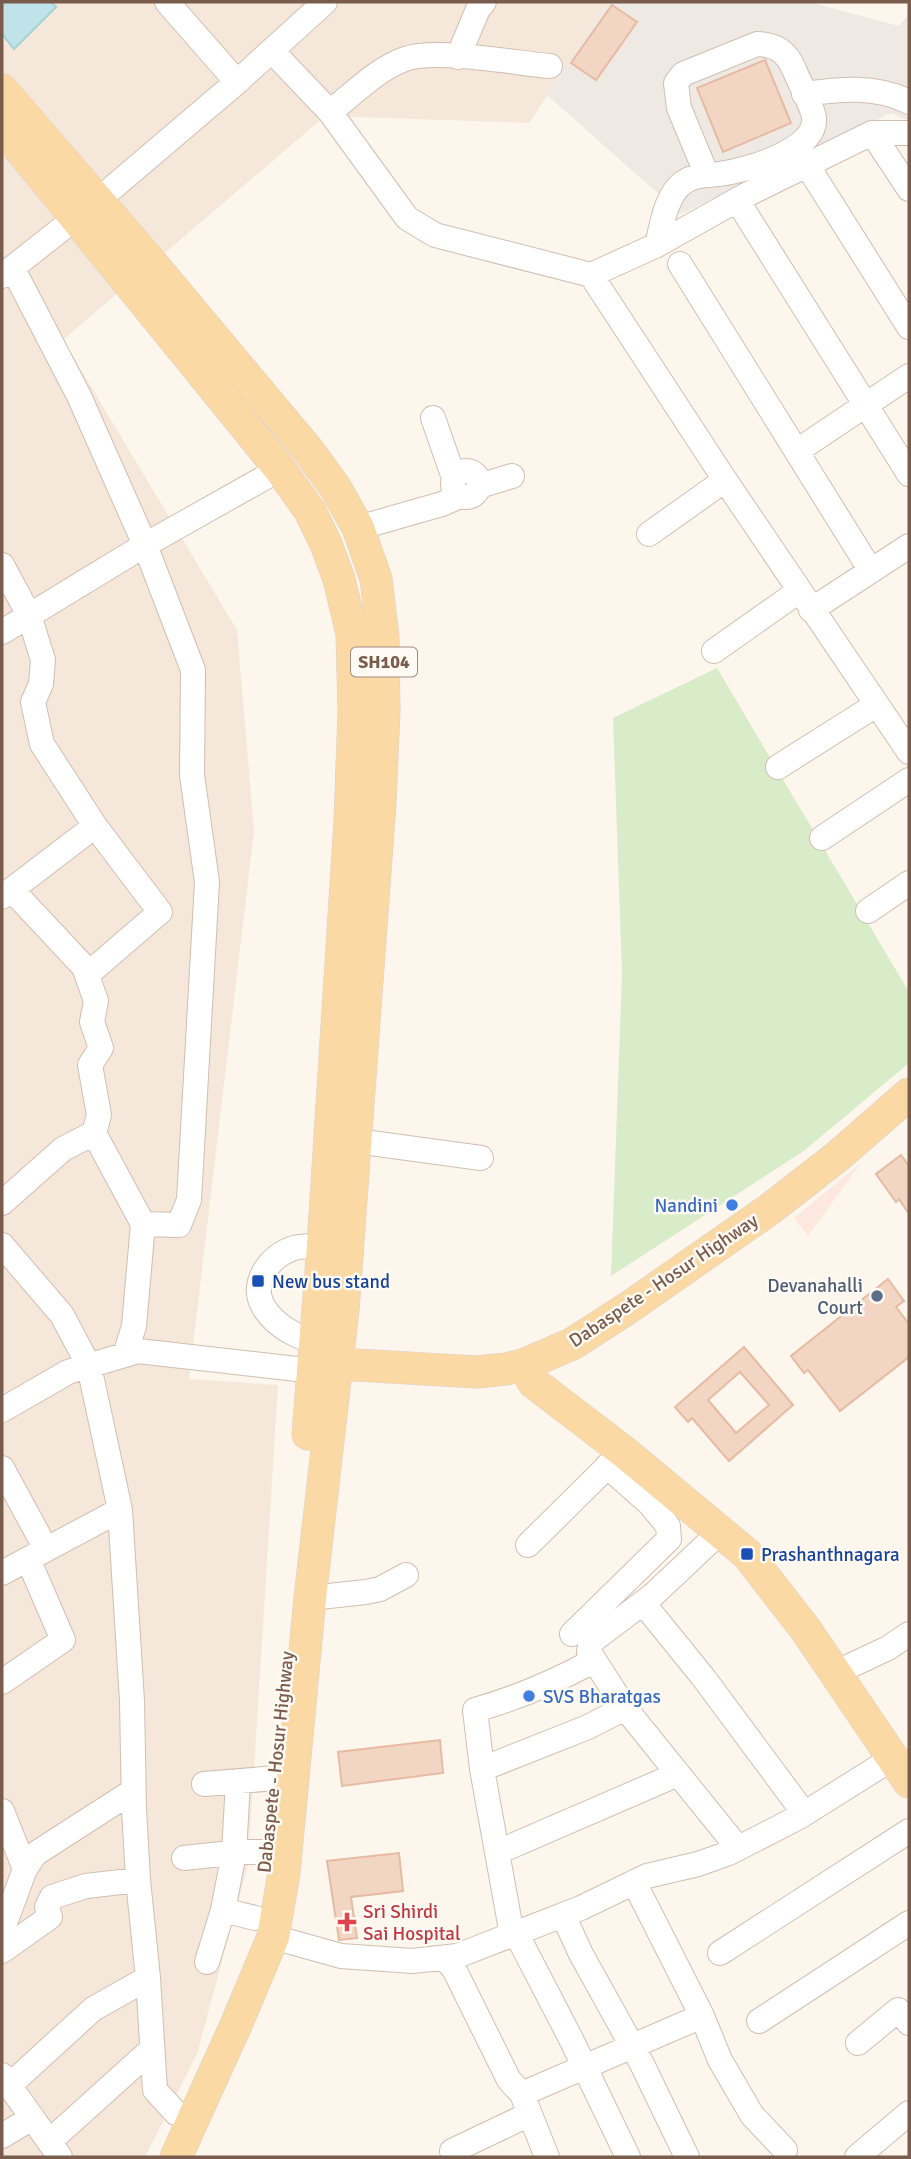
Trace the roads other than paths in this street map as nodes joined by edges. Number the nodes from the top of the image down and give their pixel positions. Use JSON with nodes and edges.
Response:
{"nodes":[{"id":1,"x":167,"y":2,"type":"edge"},
{"id":2,"x":325,"y":2,"type":"edge"},
{"id":3,"x":484,"y":2,"type":"edge"},
{"id":4,"x":272,"y":51,"type":"junction"},
{"id":5,"x":458,"y":57,"type":"junction"},
{"id":6,"x":550,"y":66,"type":"dead end"},
{"id":7,"x":237,"y":82,"type":"junction"},
{"id":8,"x":2,"y":90,"type":"edge"},
{"id":9,"x":804,"y":94,"type":"junction"},
{"id":10,"x":909,"y":102,"type":"edge"},
{"id":11,"x":331,"y":112,"type":"junction"},
{"id":12,"x":2,"y":127,"type":"edge"},
{"id":13,"x":872,"y":133,"type":"junction"},
{"id":14,"x":909,"y":133,"type":"edge"},
{"id":15,"x":807,"y":165,"type":"junction"},
{"id":16,"x":706,"y":173,"type":"junction"},
{"id":17,"x":909,"y":189,"type":"edge"},
{"id":18,"x":737,"y":200,"type":"junction"},
{"id":19,"x":86,"y":209,"type":"junction"},
{"id":20,"x":657,"y":245,"type":"junction"},
{"id":21,"x":680,"y":264,"type":"dead end"},
{"id":22,"x":8,"y":273,"type":"edge"},
{"id":23,"x":591,"y":275,"type":"junction"},
{"id":24,"x":909,"y":327,"type":"edge"},
{"id":25,"x":909,"y":376,"type":"edge"},
{"id":26,"x":865,"y":405,"type":"junction"},
{"id":27,"x":433,"y":418,"type":"dead end"},
{"id":28,"x":797,"y":452,"type":"junction"},
{"id":29,"x":280,"y":469,"type":"junction"},
{"id":30,"x":909,"y":474,"type":"edge"},
{"id":31,"x":512,"y":476,"type":"dead end"},
{"id":32,"x":725,"y":480,"type":"junction"},
{"id":33,"x":465,"y":487,"type":"junction"},
{"id":34,"x":358,"y":528,"type":"junction"},
{"id":35,"x":649,"y":534,"type":"dead end"},
{"id":36,"x":145,"y":545,"type":"junction"},
{"id":37,"x":909,"y":546,"type":"edge"},
{"id":38,"x":2,"y":565,"type":"edge"},
{"id":39,"x":872,"y":571,"type":"junction"},
{"id":40,"x":805,"y":600,"type":"junction"},
{"id":41,"x":29,"y":615,"type":"junction"},
{"id":42,"x":2,"y":632,"type":"edge"},
{"id":43,"x":714,"y":651,"type":"dead end"},
{"id":44,"x":877,"y":705,"type":"junction"},
{"id":45,"x":909,"y":752,"type":"edge"},
{"id":46,"x":778,"y":767,"type":"dead end"},
{"id":47,"x":909,"y":780,"type":"edge"},
{"id":48,"x":96,"y":826,"type":"junction"},
{"id":49,"x":822,"y":838,"type":"dead end"},
{"id":50,"x":909,"y":883,"type":"edge"},
{"id":51,"x":7,"y":893,"type":"edge"},
{"id":52,"x":868,"y":911,"type":"dead end"},
{"id":53,"x":87,"y":975,"type":"junction"},
{"id":54,"x":909,"y":1094,"type":"edge"},
{"id":55,"x":94,"y":1133,"type":"junction"},
{"id":56,"x":355,"y":1141,"type":"junction"},
{"id":57,"x":481,"y":1158,"type":"dead end"},
{"id":58,"x":2,"y":1203,"type":"edge"},
{"id":59,"x":143,"y":1224,"type":"junction"},
{"id":60,"x":2,"y":1245,"type":"edge"},
{"id":61,"x":323,"y":1246,"type":"junction"},
{"id":62,"x":327,"y":1354,"type":"junction"},
{"id":63,"x":125,"y":1355,"type":"junction"},
{"id":64,"x":523,"y":1365,"type":"junction"},
{"id":65,"x":89,"y":1366,"type":"junction"},
{"id":66,"x":2,"y":1410,"type":"edge"},
{"id":67,"x":615,"y":1459,"type":"junction"},
{"id":68,"x":2,"y":1468,"type":"edge"},
{"id":69,"x":658,"y":1495,"type":"junction"},
{"id":70,"x":120,"y":1510,"type":"junction"},
{"id":71,"x":720,"y":1532,"type":"junction"},
{"id":72,"x":528,"y":1545,"type":"dead end"},
{"id":73,"x":37,"y":1554,"type":"junction"},
{"id":74,"x":2,"y":1573,"type":"edge"},
{"id":75,"x":406,"y":1575,"type":"dead end"},
{"id":76,"x":310,"y":1598,"type":"junction"},
{"id":77,"x":643,"y":1603,"type":"junction"},
{"id":78,"x":572,"y":1634,"type":"dead end"},
{"id":79,"x":909,"y":1634,"type":"edge"},
{"id":80,"x":593,"y":1661,"type":"junction"},
{"id":81,"x":835,"y":1673,"type":"junction"},
{"id":82,"x":2,"y":1682,"type":"edge"},
{"id":83,"x":625,"y":1708,"type":"junction"},
{"id":84,"x":482,"y":1769,"type":"junction"},
{"id":85,"x":901,"y":1770,"type":"edge"},
{"id":86,"x":677,"y":1774,"type":"junction"},
{"id":87,"x":276,"y":1778,"type":"junction"},
{"id":88,"x":238,"y":1781,"type":"junction"},
{"id":89,"x":204,"y":1784,"type":"dead end"},
{"id":90,"x":133,"y":1791,"type":"junction"},
{"id":91,"x":2,"y":1811,"type":"edge"},
{"id":92,"x":804,"y":1813,"type":"junction"},
{"id":93,"x":909,"y":1831,"type":"edge"},
{"id":94,"x":738,"y":1848,"type":"junction"},
{"id":95,"x":266,"y":1852,"type":"junction"},
{"id":96,"x":498,"y":1852,"type":"junction"},
{"id":97,"x":234,"y":1853,"type":"junction"},
{"id":98,"x":184,"y":1858,"type":"dead end"},
{"id":99,"x":25,"y":1868,"type":"junction"},
{"id":100,"x":138,"y":1881,"type":"junction"},
{"id":101,"x":634,"y":1882,"type":"junction"},
{"id":102,"x":223,"y":1910,"type":"junction"},
{"id":103,"x":563,"y":1915,"type":"junction"},
{"id":104,"x":909,"y":1923,"type":"edge"},
{"id":105,"x":260,"y":1929,"type":"junction"},
{"id":106,"x":2,"y":1931,"type":"edge"},
{"id":107,"x":514,"y":1934,"type":"junction"},
{"id":108,"x":2,"y":1951,"type":"edge"},
{"id":109,"x":720,"y":1953,"type":"dead end"},
{"id":110,"x":445,"y":1959,"type":"junction"},
{"id":111,"x":207,"y":1962,"type":"dead end"},
{"id":112,"x":148,"y":1978,"type":"junction"},
{"id":113,"x":702,"y":2016,"type":"junction"},
{"id":114,"x":759,"y":2021,"type":"dead end"},
{"id":115,"x":909,"y":2023,"type":"edge"},
{"id":116,"x":858,"y":2043,"type":"dead end"},
{"id":117,"x":631,"y":2046,"type":"junction"},
{"id":118,"x":152,"y":2049,"type":"junction"},
{"id":119,"x":584,"y":2066,"type":"junction"},
{"id":120,"x":6,"y":2080,"type":"edge"},
{"id":121,"x":526,"y":2104,"type":"junction"},
{"id":122,"x":176,"y":2112,"type":"junction"},
{"id":123,"x":908,"y":2116,"type":"edge"},
{"id":124,"x":32,"y":2118,"type":"junction"},
{"id":125,"x":2,"y":2136,"type":"edge"},
{"id":126,"x":55,"y":2150,"type":"edge"},
{"id":127,"x":785,"y":2150,"type":"dead end"},
{"id":128,"x":452,"y":2151,"type":"dead end"},
{"id":129,"x":155,"y":2157,"type":"edge"},
{"id":130,"x":176,"y":2157,"type":"edge"},
{"id":131,"x":547,"y":2157,"type":"edge"},
{"id":132,"x":628,"y":2157,"type":"edge"},
{"id":133,"x":687,"y":2157,"type":"edge"},
{"id":134,"x":857,"y":2157,"type":"edge"}],
"edges":[{"from":1,"to":7,"type":"street"},
{"from":2,"to":4,"type":"street"},
{"from":3,"to":5,"type":"street"},
{"from":4,"to":7,"type":"street"},
{"from":4,"to":11,"type":"street"},
{"from":5,"to":6,"type":"street"},
{"from":5,"to":11,"type":"street"},
{"from":7,"to":19,"type":"street"},
{"from":8,"to":19,"type":"main road","number":"SH104"},
{"from":9,"to":10,"type":"street"},
{"from":9,"to":16,"type":"street"},
{"from":9,"to":16,"type":"street"},
{"from":11,"to":23,"type":"street"},
{"from":12,"to":19,"type":"main road","number":"SH104"},
{"from":13,"to":14,"type":"street"},
{"from":13,"to":15,"type":"street"},
{"from":13,"to":17,"type":"street"},
{"from":15,"to":18,"type":"street"},
{"from":15,"to":24,"type":"street"},
{"from":16,"to":20,"type":"street"},
{"from":18,"to":20,"type":"street"},
{"from":18,"to":26,"type":"street"},
{"from":19,"to":22,"type":"street"},
{"from":19,"to":29,"type":"main road","number":"SH104"},
{"from":19,"to":34,"type":"main road","number":"SH104"},
{"from":20,"to":23,"type":"street"},
{"from":21,"to":28,"type":"street"},
{"from":22,"to":36,"type":"street"},
{"from":23,"to":32,"type":"street"},
{"from":25,"to":26,"type":"street"},
{"from":26,"to":28,"type":"street"},
{"from":26,"to":30,"type":"street"},
{"from":27,"to":33,"type":"street"},
{"from":28,"to":39,"type":"street"},
{"from":29,"to":36,"type":"street"},
{"from":29,"to":61,"type":"main road","number":"SH104"},
{"from":31,"to":33,"type":"street"},
{"from":32,"to":35,"type":"street"},
{"from":32,"to":40,"type":"street"},
{"from":33,"to":34,"type":"street"},
{"from":34,"to":56,"type":"main road","number":"SH104"},
{"from":36,"to":41,"type":"street"},
{"from":36,"to":59,"type":"street"},
{"from":37,"to":39,"type":"street"},
{"from":38,"to":41,"type":"street"},
{"from":39,"to":40,"type":"street"},
{"from":40,"to":43,"type":"street"},
{"from":40,"to":44,"type":"street"},
{"from":41,"to":42,"type":"street"},
{"from":41,"to":48,"type":"street"},
{"from":44,"to":45,"type":"street"},
{"from":44,"to":46,"type":"street"},
{"from":47,"to":49,"type":"street"},
{"from":48,"to":51,"type":"street"},
{"from":48,"to":53,"type":"street"},
{"from":50,"to":52,"type":"street"},
{"from":51,"to":53,"type":"street"},
{"from":53,"to":55,"type":"street"},
{"from":54,"to":64,"type":"main road","name":"Dabaspete - Hosur Highway"},
{"from":55,"to":58,"type":"street"},
{"from":55,"to":59,"type":"street"},
{"from":56,"to":57,"type":"street"},
{"from":56,"to":62,"type":"main road","number":"SH104"},
{"from":59,"to":63,"type":"street"},
{"from":60,"to":65,"type":"street"},
{"from":61,"to":62,"type":"main road","number":"SH104"},
{"from":61,"to":62,"type":"street"},
{"from":62,"to":63,"type":"street"},
{"from":62,"to":64,"type":"main road","name":"Dabaspete - Hosur Highway"},
{"from":62,"to":76,"type":"main road","name":"Dabaspete - Hosur Highway"},
{"from":62,"to":87,"type":"main road","name":"Dabaspete - Hosur Highway"},
{"from":63,"to":65,"type":"street"},
{"from":64,"to":67,"type":"main road"},
{"from":65,"to":66,"type":"street"},
{"from":65,"to":70,"type":"street"},
{"from":67,"to":69,"type":"main road"},
{"from":67,"to":72,"type":"street"},
{"from":68,"to":73,"type":"street"},
{"from":69,"to":71,"type":"main road"},
{"from":69,"to":78,"type":"street"},
{"from":70,"to":73,"type":"street"},
{"from":70,"to":90,"type":"street"},
{"from":71,"to":77,"type":"street"},
{"from":71,"to":81,"type":"main road"},
{"from":73,"to":74,"type":"street"},
{"from":73,"to":82,"type":"street"},
{"from":75,"to":76,"type":"street"},
{"from":76,"to":105,"type":"main road","name":"Dabaspete - Hosur Highway"},
{"from":77,"to":80,"type":"street"},
{"from":77,"to":92,"type":"street"},
{"from":79,"to":81,"type":"street"},
{"from":80,"to":83,"type":"street"},
{"from":80,"to":84,"type":"street"},
{"from":81,"to":85,"type":"main road"},
{"from":83,"to":84,"type":"street"},
{"from":83,"to":86,"type":"street"},
{"from":84,"to":96,"type":"street"},
{"from":85,"to":92,"type":"street"},
{"from":86,"to":94,"type":"street"},
{"from":86,"to":96,"type":"street"},
{"from":87,"to":88,"type":"street"},
{"from":87,"to":95,"type":"main road","name":"Dabaspete - Hosur Highway"},
{"from":88,"to":89,"type":"street"},
{"from":88,"to":97,"type":"street"},
{"from":90,"to":99,"type":"street"},
{"from":90,"to":100,"type":"street"},
{"from":91,"to":99,"type":"street"},
{"from":92,"to":94,"type":"street"},
{"from":93,"to":109,"type":"street"},
{"from":94,"to":101,"type":"street"},
{"from":95,"to":97,"type":"street"},
{"from":95,"to":105,"type":"main road","name":"Dabaspete - Hosur Highway"},
{"from":96,"to":107,"type":"street"},
{"from":97,"to":98,"type":"street"},
{"from":97,"to":102,"type":"street"},
{"from":99,"to":106,"type":"street"},
{"from":100,"to":108,"type":"street"},
{"from":100,"to":112,"type":"street"},
{"from":101,"to":103,"type":"street"},
{"from":101,"to":113,"type":"street"},
{"from":102,"to":105,"type":"street"},
{"from":102,"to":111,"type":"street"},
{"from":103,"to":107,"type":"street"},
{"from":103,"to":117,"type":"street"},
{"from":104,"to":114,"type":"street"},
{"from":105,"to":110,"type":"street"},
{"from":105,"to":122,"type":"main road","name":"Dabaspete - Hosur Highway"},
{"from":105,"to":130,"type":"main road","name":"Dabaspete - Hosur Highway"},
{"from":107,"to":110,"type":"street"},
{"from":107,"to":119,"type":"street"},
{"from":110,"to":121,"type":"street"},
{"from":112,"to":118,"type":"street"},
{"from":112,"to":120,"type":"street"},
{"from":113,"to":117,"type":"street"},
{"from":113,"to":127,"type":"street"},
{"from":115,"to":116,"type":"street"},
{"from":117,"to":119,"type":"street"},
{"from":117,"to":133,"type":"street"},
{"from":118,"to":122,"type":"street"},
{"from":118,"to":126,"type":"street"},
{"from":119,"to":121,"type":"street"},
{"from":119,"to":132,"type":"street"},
{"from":120,"to":124,"type":"street"},
{"from":121,"to":128,"type":"street"},
{"from":121,"to":131,"type":"street"},
{"from":122,"to":129,"type":"main road","name":"Dabaspete - Hosur Highway"},
{"from":123,"to":134,"type":"street"},
{"from":124,"to":125,"type":"street"},
{"from":124,"to":126,"type":"street"}]}
